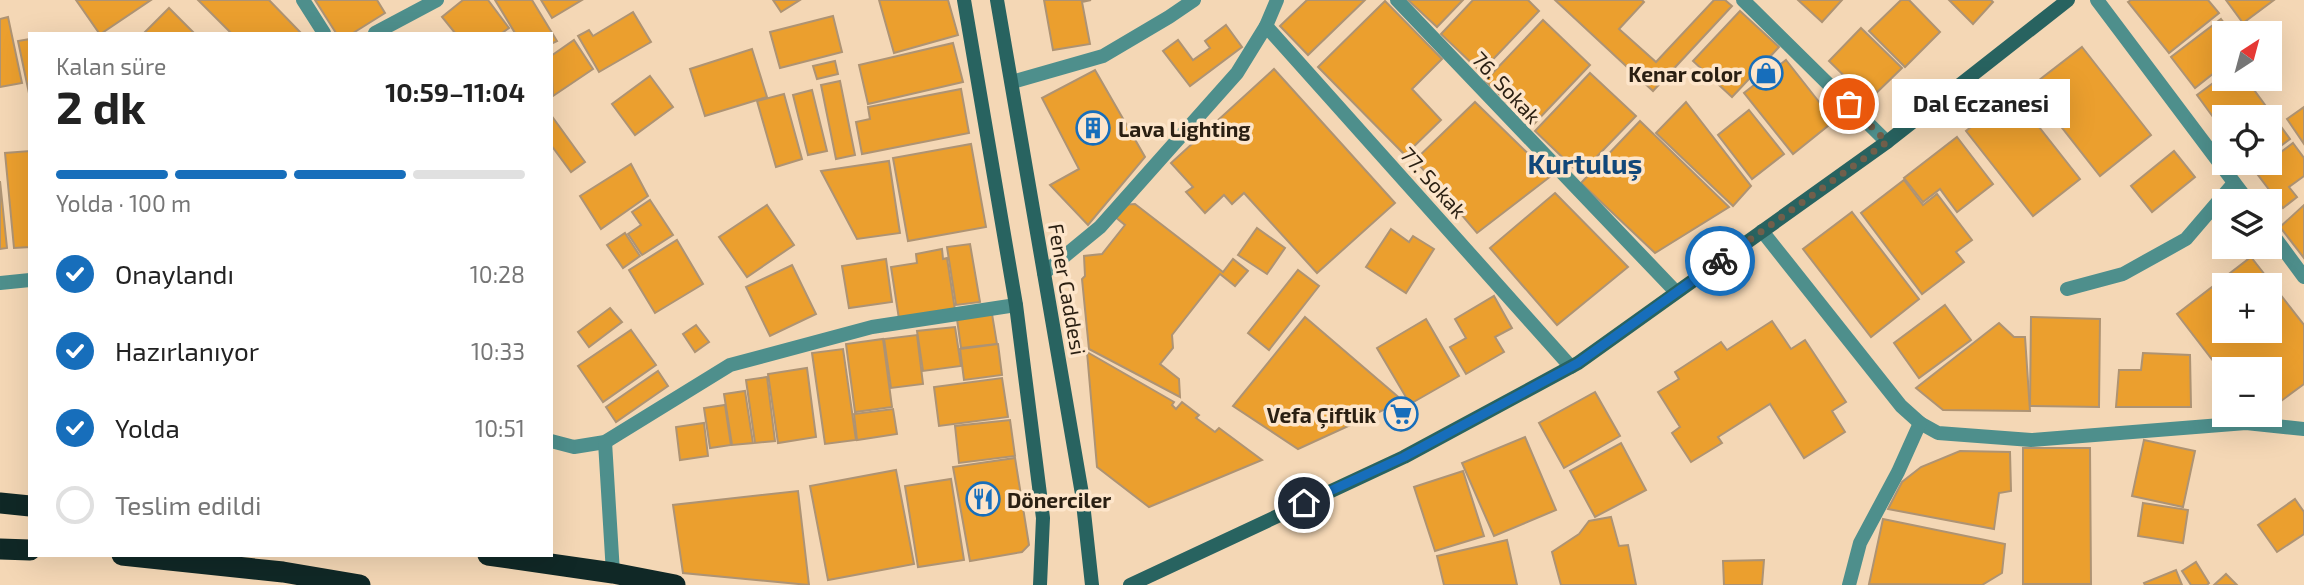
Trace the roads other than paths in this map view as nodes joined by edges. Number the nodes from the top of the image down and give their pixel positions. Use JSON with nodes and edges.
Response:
{"nodes":[{"id":1,"x":303,"y":0,"type":"edge"},
{"id":2,"x":438,"y":0,"type":"edge"},
{"id":3,"x":964,"y":0,"type":"edge"},
{"id":4,"x":997,"y":0,"type":"edge"},
{"id":5,"x":1194,"y":0,"type":"edge"},
{"id":6,"x":1277,"y":0,"type":"edge"},
{"id":7,"x":1397,"y":0,"type":"edge"},
{"id":8,"x":1743,"y":0,"type":"edge"},
{"id":9,"x":2068,"y":0,"type":"edge"},
{"id":10,"x":2097,"y":0,"type":"edge"},
{"id":11,"x":1266,"y":26,"type":"junction"},
{"id":12,"x":323,"y":32,"type":"edge"},
{"id":13,"x":378,"y":32,"type":"edge"},
{"id":14,"x":1012,"y":82,"type":"junction"},
{"id":15,"x":1887,"y":142,"type":"junction"},
{"id":16,"x":2234,"y":183,"type":"junction"},
{"id":17,"x":2239,"y":189,"type":"edge"},
{"id":18,"x":1762,"y":231,"type":"junction"},
{"id":19,"x":2282,"y":247,"type":"edge"},
{"id":20,"x":1044,"y":273,"type":"junction"},
{"id":21,"x":2304,"y":277,"type":"edge"},
{"id":22,"x":28,"y":280,"type":"edge"},
{"id":23,"x":0,"y":283,"type":"edge"},
{"id":24,"x":2067,"y":289,"type":"dead end"},
{"id":25,"x":1676,"y":292,"type":"junction"},
{"id":26,"x":1016,"y":305,"type":"junction"},
{"id":27,"x":1571,"y":367,"type":"junction"},
{"id":28,"x":1920,"y":423,"type":"junction"},
{"id":29,"x":2304,"y":429,"type":"edge"},
{"id":30,"x":553,"y":442,"type":"edge"},
{"id":31,"x":605,"y":442,"type":"junction"},
{"id":32,"x":0,"y":503,"type":"edge"},
{"id":33,"x":28,"y":506,"type":"edge"},
{"id":34,"x":0,"y":549,"type":"edge"},
{"id":35,"x":28,"y":550,"type":"edge"},
{"id":36,"x":141,"y":557,"type":"edge"},
{"id":37,"x":502,"y":557,"type":"edge"},
{"id":38,"x":612,"y":573,"type":"junction"},
{"id":39,"x":360,"y":585,"type":"edge"},
{"id":40,"x":675,"y":585,"type":"edge"},
{"id":41,"x":1040,"y":585,"type":"edge"},
{"id":42,"x":1092,"y":585,"type":"edge"},
{"id":43,"x":1130,"y":585,"type":"edge"},
{"id":44,"x":1849,"y":585,"type":"edge"}],
"edges":[{"from":1,"to":12,"type":"street"},
{"from":2,"to":13,"type":"street"},
{"from":3,"to":26,"type":"main road"},
{"from":4,"to":14,"type":"main road","name":"Fener Caddesi"},
{"from":5,"to":14,"type":"street"},
{"from":6,"to":11,"type":"street"},
{"from":7,"to":25,"type":"street","name":"76. Sokak"},
{"from":8,"to":15,"type":"street"},
{"from":9,"to":15,"type":"main road"},
{"from":10,"to":16,"type":"street"},
{"from":11,"to":20,"type":"street"},
{"from":11,"to":27,"type":"street","name":"77. Sokak"},
{"from":14,"to":20,"type":"main road","name":"Fener Caddesi"},
{"from":15,"to":18,"type":"main road"},
{"from":16,"to":17,"type":"street"},
{"from":16,"to":24,"type":"street"},
{"from":18,"to":25,"type":"main road"},
{"from":18,"to":28,"type":"street"},
{"from":19,"to":21,"type":"street"},
{"from":20,"to":42,"type":"main road","name":"Fener Caddesi"},
{"from":22,"to":23,"type":"street"},
{"from":25,"to":27,"type":"main road"},
{"from":26,"to":31,"type":"street"},
{"from":26,"to":41,"type":"main road"},
{"from":27,"to":43,"type":"main road"},
{"from":28,"to":29,"type":"street"},
{"from":28,"to":44,"type":"street"},
{"from":30,"to":31,"type":"street"},
{"from":31,"to":38,"type":"street"},
{"from":32,"to":33,"type":"highway"},
{"from":34,"to":35,"type":"highway"},
{"from":36,"to":39,"type":"highway"},
{"from":37,"to":38,"type":"highway"},
{"from":38,"to":40,"type":"highway"}]}
